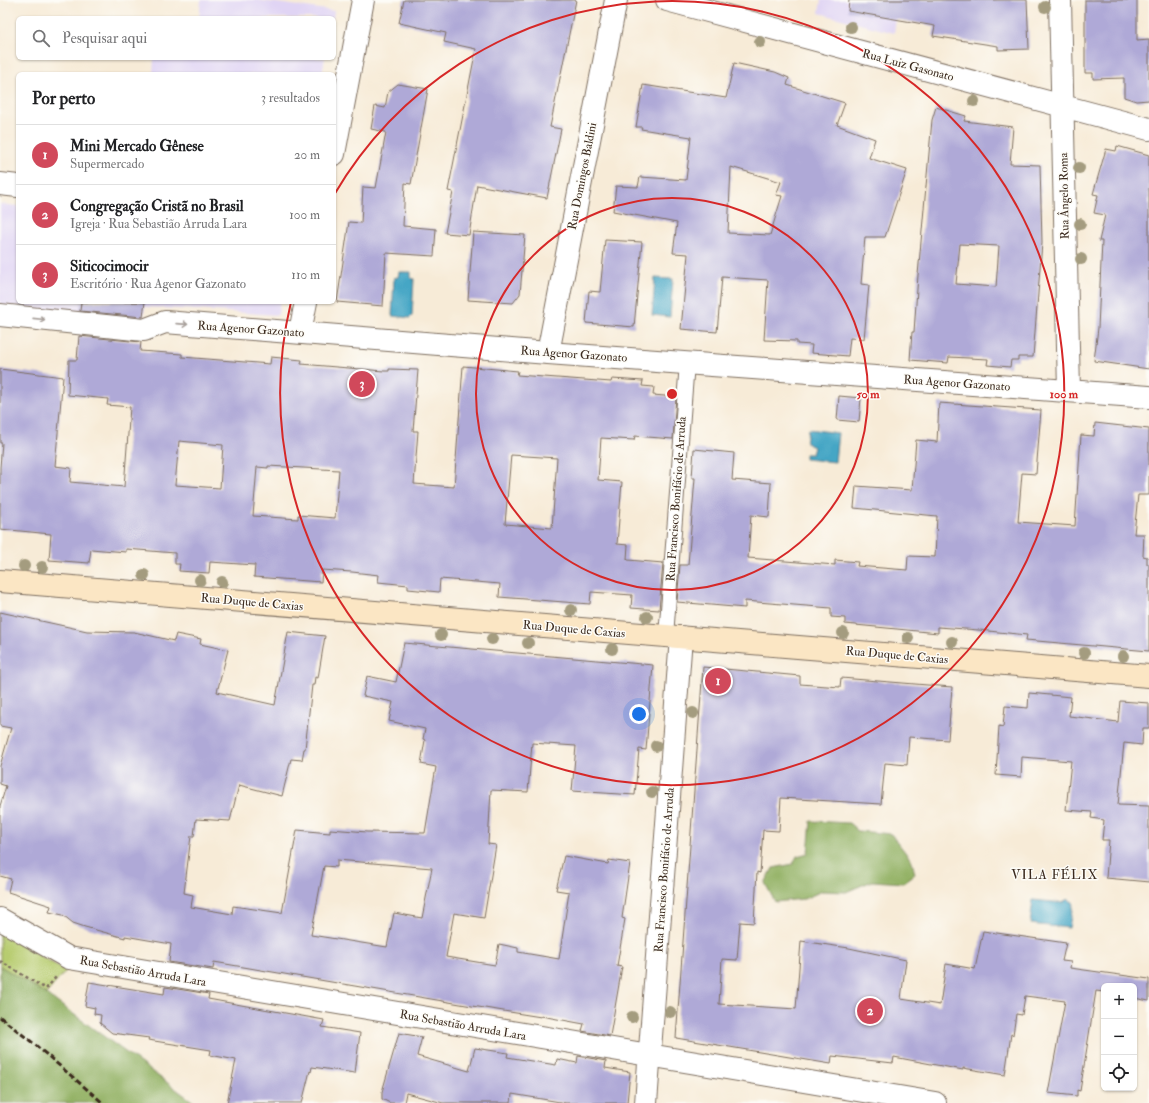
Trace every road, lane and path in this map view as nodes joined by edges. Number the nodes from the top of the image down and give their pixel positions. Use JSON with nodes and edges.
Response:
{"nodes":[{"id":1,"x":363,"y":0,"type":"edge"},
{"id":2,"x":616,"y":0,"type":"edge"},
{"id":3,"x":667,"y":0,"type":"edge"},
{"id":4,"x":1060,"y":0,"type":"edge"},
{"id":5,"x":1062,"y":106,"type":"junction"},
{"id":6,"x":1149,"y":129,"type":"edge"},
{"id":7,"x":336,"y":143,"type":"edge"},
{"id":8,"x":0,"y":184,"type":"edge"},
{"id":9,"x":16,"y":186,"type":"edge"},
{"id":10,"x":306,"y":304,"type":"edge"},
{"id":11,"x":0,"y":315,"type":"edge"},
{"id":12,"x":300,"y":332,"type":"junction"},
{"id":13,"x":548,"y":353,"type":"junction"},
{"id":14,"x":687,"y":363,"type":"junction"},
{"id":15,"x":1069,"y":391,"type":"junction"},
{"id":16,"x":1149,"y":397,"type":"edge"},
{"id":17,"x":0,"y":581,"type":"edge"},
{"id":18,"x":674,"y":637,"type":"junction"},
{"id":19,"x":1149,"y":676,"type":"edge"},
{"id":20,"x":0,"y":919,"type":"edge"},
{"id":21,"x":0,"y":961,"type":"edge"},
{"id":22,"x":56,"y":977,"type":"dead end"},
{"id":23,"x":649,"y":1056,"type":"junction"},
{"id":24,"x":646,"y":1103,"type":"edge"},
{"id":25,"x":935,"y":1103,"type":"edge"}],
"edges":[{"from":1,"to":7,"type":"street"},
{"from":2,"to":13,"type":"street","name":"Rua Domingos Baldini"},
{"from":3,"to":5,"type":"street","name":"Rua Luiz Gasonato"},
{"from":4,"to":5,"type":"street","name":"Rua Ângelo Roma"},
{"from":5,"to":6,"type":"street","name":"Rua Luiz Gasonato"},
{"from":5,"to":15,"type":"street","name":"Rua Ângelo Roma"},
{"from":8,"to":9,"type":"street"},
{"from":10,"to":12,"type":"street"},
{"from":11,"to":12,"type":"street","name":"Rua Agenor Gazonato","one_way":true},
{"from":12,"to":13,"type":"street","name":"Rua Agenor Gazonato"},
{"from":13,"to":14,"type":"street","name":"Rua Agenor Gazonato"},
{"from":14,"to":15,"type":"street","name":"Rua Agenor Gazonato"},
{"from":14,"to":18,"type":"lane","name":"Rua Francisco Bonifácio de Arruda"},
{"from":15,"to":16,"type":"street","name":"Rua Agenor Gazonato"},
{"from":17,"to":18,"type":"main road","name":"Rua Duque de Caxias"},
{"from":18,"to":19,"type":"main road","name":"Rua Duque de Caxias"},
{"from":18,"to":23,"type":"street","name":"Rua Francisco Bonifácio de Arruda"},
{"from":20,"to":23,"type":"street","name":"Rua Sebastião Arruda Lara"},
{"from":21,"to":22,"type":"path"},
{"from":23,"to":24,"type":"street","name":"Rua Francisco Bonifácio de Arruda"},
{"from":23,"to":25,"type":"street","name":"Rua Sebastião Arruda Lara"}]}
